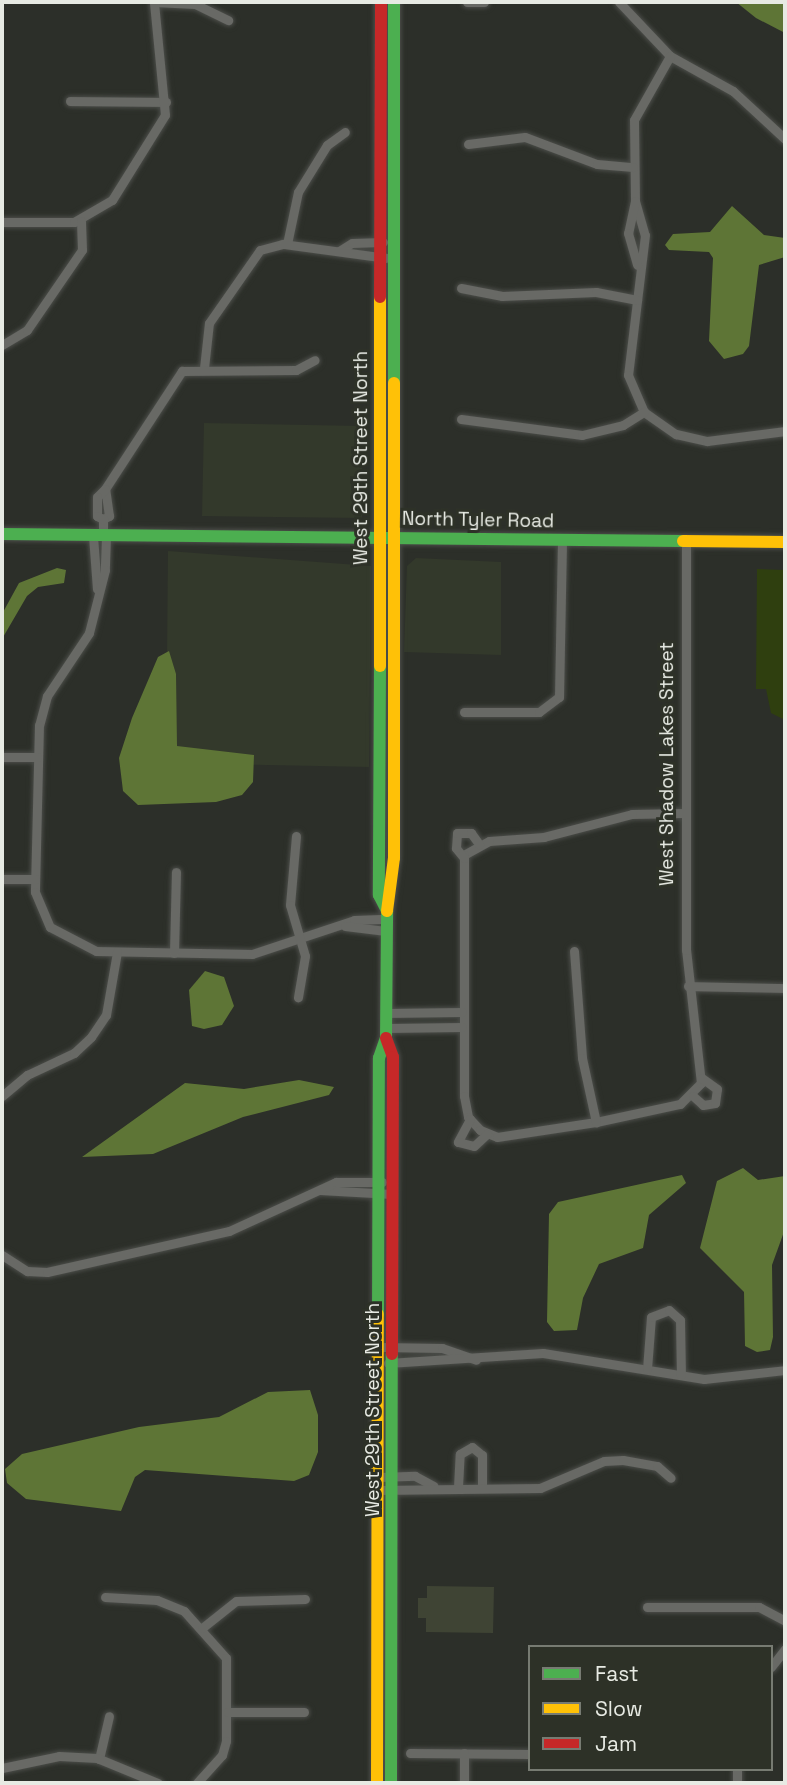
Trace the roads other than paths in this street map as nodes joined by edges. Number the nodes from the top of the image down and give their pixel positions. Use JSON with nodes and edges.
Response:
{"nodes":[{"id":1,"x":154,"y":2,"type":"edge"},
{"id":2,"x":381,"y":2,"type":"edge"},
{"id":3,"x":394,"y":2,"type":"edge"},
{"id":4,"x":467,"y":2,"type":"edge"},
{"id":5,"x":484,"y":2,"type":"edge"},
{"id":6,"x":619,"y":2,"type":"edge"},
{"id":7,"x":228,"y":20,"type":"dead end"},
{"id":8,"x":670,"y":56,"type":"junction"},
{"id":9,"x":69,"y":101,"type":"dead end"},
{"id":10,"x":166,"y":102,"type":"junction"},
{"id":11,"x":345,"y":132,"type":"dead end"},
{"id":12,"x":785,"y":139,"type":"edge"},
{"id":13,"x":468,"y":144,"type":"dead end"},
{"id":14,"x":633,"y":167,"type":"junction"},
{"id":15,"x":635,"y":201,"type":"junction"},
{"id":16,"x":81,"y":221,"type":"junction"},
{"id":17,"x":2,"y":222,"type":"edge"},
{"id":18,"x":388,"y":242,"type":"junction"},
{"id":19,"x":287,"y":244,"type":"junction"},
{"id":20,"x":339,"y":251,"type":"junction"},
{"id":21,"x":388,"y":258,"type":"junction"},
{"id":22,"x":638,"y":265,"type":"junction"},
{"id":23,"x":461,"y":288,"type":"dead end"},
{"id":24,"x":637,"y":300,"type":"junction"},
{"id":25,"x":2,"y":345,"type":"edge"},
{"id":26,"x":315,"y":360,"type":"dead end"},
{"id":27,"x":204,"y":368,"type":"junction"},
{"id":28,"x":644,"y":412,"type":"junction"},
{"id":29,"x":461,"y":419,"type":"dead end"},
{"id":30,"x":785,"y":431,"type":"edge"},
{"id":31,"x":2,"y":534,"type":"edge"},
{"id":32,"x":101,"y":536,"type":"junction"},
{"id":33,"x":380,"y":538,"type":"junction"},
{"id":34,"x":395,"y":538,"type":"junction"},
{"id":35,"x":562,"y":541,"type":"junction"},
{"id":36,"x":685,"y":541,"type":"junction"},
{"id":37,"x":785,"y":542,"type":"edge"},
{"id":38,"x":387,"y":712,"type":"junction"},
{"id":39,"x":464,"y":712,"type":"dead end"},
{"id":40,"x":2,"y":757,"type":"edge"},
{"id":41,"x":37,"y":757,"type":"junction"},
{"id":42,"x":683,"y":813,"type":"junction"},
{"id":43,"x":296,"y":836,"type":"dead end"},
{"id":44,"x":479,"y":845,"type":"junction"},
{"id":45,"x":464,"y":858,"type":"junction"},
{"id":46,"x":176,"y":872,"type":"dead end"},
{"id":47,"x":2,"y":879,"type":"edge"},
{"id":48,"x":35,"y":879,"type":"junction"},
{"id":49,"x":387,"y":920,"type":"junction"},
{"id":50,"x":299,"y":936,"type":"junction"},
{"id":51,"x":574,"y":951,"type":"dead end"},
{"id":52,"x":117,"y":952,"type":"junction"},
{"id":53,"x":174,"y":953,"type":"junction"},
{"id":54,"x":688,"y":986,"type":"junction"},
{"id":55,"x":785,"y":988,"type":"edge"},
{"id":56,"x":298,"y":997,"type":"dead end"},
{"id":57,"x":462,"y":1012,"type":"junction"},
{"id":58,"x":386,"y":1013,"type":"junction"},
{"id":59,"x":462,"y":1027,"type":"junction"},
{"id":60,"x":386,"y":1033,"type":"junction"},
{"id":61,"x":702,"y":1079,"type":"junction"},
{"id":62,"x":2,"y":1097,"type":"edge"},
{"id":63,"x":693,"y":1097,"type":"junction"},
{"id":64,"x":470,"y":1119,"type":"junction"},
{"id":65,"x":596,"y":1122,"type":"junction"},
{"id":66,"x":487,"y":1134,"type":"junction"},
{"id":67,"x":352,"y":1182,"type":"junction"},
{"id":68,"x":385,"y":1188,"type":"junction"},
{"id":69,"x":320,"y":1190,"type":"junction"},
{"id":70,"x":352,"y":1195,"type":"junction"},
{"id":71,"x":2,"y":1255,"type":"edge"},
{"id":72,"x":386,"y":1347,"type":"junction"},
{"id":73,"x":478,"y":1361,"type":"junction"},
{"id":74,"x":387,"y":1363,"type":"junction"},
{"id":75,"x":647,"y":1369,"type":"junction"},
{"id":76,"x":785,"y":1370,"type":"edge"},
{"id":77,"x":681,"y":1374,"type":"junction"},
{"id":78,"x":386,"y":1477,"type":"junction"},
{"id":79,"x":671,"y":1478,"type":"dead end"},
{"id":80,"x":435,"y":1486,"type":"junction"},
{"id":81,"x":458,"y":1487,"type":"junction"},
{"id":82,"x":482,"y":1488,"type":"junction"},
{"id":83,"x":386,"y":1491,"type":"junction"},
{"id":84,"x":105,"y":1597,"type":"dead end"},
{"id":85,"x":305,"y":1599,"type":"dead end"},
{"id":86,"x":647,"y":1607,"type":"dead end"},
{"id":87,"x":785,"y":1621,"type":"edge"},
{"id":88,"x":202,"y":1628,"type":"junction"},
{"id":89,"x":785,"y":1649,"type":"edge"},
{"id":90,"x":773,"y":1664,"type":"edge"},
{"id":91,"x":384,"y":1678,"type":"junction"},
{"id":92,"x":228,"y":1712,"type":"junction"},
{"id":93,"x":304,"y":1712,"type":"dead end"},
{"id":94,"x":108,"y":1716,"type":"dead end"},
{"id":95,"x":410,"y":1753,"type":"dead end"},
{"id":96,"x":464,"y":1753,"type":"junction"},
{"id":97,"x":528,"y":1754,"type":"edge"},
{"id":98,"x":99,"y":1759,"type":"junction"},
{"id":99,"x":2,"y":1768,"type":"edge"},
{"id":100,"x":158,"y":1783,"type":"edge"},
{"id":101,"x":197,"y":1783,"type":"edge"},
{"id":102,"x":377,"y":1783,"type":"edge"},
{"id":103,"x":391,"y":1783,"type":"edge"},
{"id":104,"x":464,"y":1783,"type":"edge"}],
"edges":[{"from":1,"to":7,"type":"street"},
{"from":1,"to":10,"type":"street"},
{"from":2,"to":18,"type":"main road","name":"West 29th Street North"},
{"from":3,"to":18,"type":"main road","name":"West 29th Street North"},
{"from":4,"to":5,"type":"street"},
{"from":6,"to":8,"type":"street"},
{"from":8,"to":12,"type":"street"},
{"from":8,"to":14,"type":"street"},
{"from":9,"to":10,"type":"street"},
{"from":10,"to":16,"type":"street"},
{"from":11,"to":19,"type":"street"},
{"from":13,"to":14,"type":"street"},
{"from":14,"to":15,"type":"street"},
{"from":15,"to":22,"type":"street"},
{"from":15,"to":22,"type":"street"},
{"from":16,"to":17,"type":"street"},
{"from":16,"to":25,"type":"street"},
{"from":18,"to":20,"type":"street"},
{"from":18,"to":21,"type":"main road","name":"West 29th Street North"},
{"from":19,"to":20,"type":"street"},
{"from":19,"to":27,"type":"street"},
{"from":20,"to":21,"type":"street"},
{"from":21,"to":33,"type":"main road","name":"West 29th Street North"},
{"from":21,"to":34,"type":"main road","name":"West 29th Street North"},
{"from":22,"to":24,"type":"street"},
{"from":23,"to":24,"type":"street"},
{"from":24,"to":28,"type":"street"},
{"from":26,"to":27,"type":"street"},
{"from":27,"to":32,"type":"street"},
{"from":28,"to":29,"type":"street"},
{"from":28,"to":30,"type":"street"},
{"from":31,"to":32,"type":"main road","name":"North Tyler Road"},
{"from":32,"to":33,"type":"main road","name":"North Tyler Road"},
{"from":32,"to":41,"type":"street"},
{"from":33,"to":34,"type":"main road","name":"North Tyler Road"},
{"from":33,"to":38,"type":"main road","name":"West 29th Street North"},
{"from":34,"to":35,"type":"main road","name":"North Tyler Road"},
{"from":34,"to":38,"type":"main road","name":"West 29th Street North"},
{"from":35,"to":36,"type":"main road","name":"North Tyler Road"},
{"from":35,"to":39,"type":"street"},
{"from":36,"to":37,"type":"main road","name":"North Tyler Road"},
{"from":36,"to":42,"type":"street","name":"West Shadow Lakes Street"},
{"from":38,"to":49,"type":"main road","name":"West 29th Street North"},
{"from":40,"to":41,"type":"street"},
{"from":41,"to":48,"type":"street"},
{"from":42,"to":44,"type":"street"},
{"from":42,"to":54,"type":"street","name":"West Shadow Lakes Street"},
{"from":43,"to":50,"type":"street"},
{"from":44,"to":45,"type":"street"},
{"from":44,"to":45,"type":"street"},
{"from":45,"to":57,"type":"street"},
{"from":46,"to":53,"type":"street"},
{"from":47,"to":48,"type":"street"},
{"from":48,"to":52,"type":"street"},
{"from":49,"to":50,"type":"street"},
{"from":49,"to":58,"type":"main road","name":"West 29th Street North"},
{"from":50,"to":53,"type":"street"},
{"from":50,"to":56,"type":"street"},
{"from":51,"to":65,"type":"street"},
{"from":52,"to":53,"type":"street"},
{"from":52,"to":62,"type":"street"},
{"from":54,"to":55,"type":"street"},
{"from":54,"to":61,"type":"street","name":"West Shadow Lakes Street"},
{"from":57,"to":58,"type":"street"},
{"from":57,"to":59,"type":"street"},
{"from":58,"to":60,"type":"main road","name":"West 29th Street North"},
{"from":59,"to":60,"type":"street"},
{"from":59,"to":64,"type":"street"},
{"from":60,"to":68,"type":"main road","name":"West 29th Street North"},
{"from":61,"to":63,"type":"street"},
{"from":61,"to":63,"type":"street","name":"West Shadow Lakes Street"},
{"from":63,"to":65,"type":"street"},
{"from":64,"to":66,"type":"street"},
{"from":64,"to":66,"type":"street"},
{"from":65,"to":66,"type":"street"},
{"from":67,"to":68,"type":"street"},
{"from":67,"to":69,"type":"street"},
{"from":67,"to":70,"type":"street"},
{"from":68,"to":70,"type":"street"},
{"from":68,"to":72,"type":"main road","name":"West 29th Street North"},
{"from":69,"to":70,"type":"street"},
{"from":69,"to":71,"type":"street"},
{"from":72,"to":73,"type":"street"},
{"from":72,"to":74,"type":"main road","name":"West 29th Street North"},
{"from":73,"to":74,"type":"street"},
{"from":73,"to":75,"type":"street"},
{"from":74,"to":78,"type":"main road","name":"West 29th Street North"},
{"from":75,"to":77,"type":"street"},
{"from":75,"to":77,"type":"street"},
{"from":76,"to":77,"type":"street"},
{"from":78,"to":80,"type":"street"},
{"from":78,"to":83,"type":"main road","name":"West 29th Street North"},
{"from":79,"to":82,"type":"street"},
{"from":80,"to":81,"type":"street"},
{"from":80,"to":83,"type":"street"},
{"from":81,"to":82,"type":"street"},
{"from":81,"to":82,"type":"street"},
{"from":83,"to":91,"type":"main road","name":"West 29th Street North"},
{"from":84,"to":88,"type":"street"},
{"from":85,"to":88,"type":"street"},
{"from":86,"to":87,"type":"street"},
{"from":88,"to":92,"type":"street"},
{"from":89,"to":90,"type":"street"},
{"from":91,"to":102,"type":"main road","name":"West 29th Street North"},
{"from":91,"to":103,"type":"main road","name":"West 29th Street North"},
{"from":92,"to":93,"type":"street"},
{"from":92,"to":101,"type":"street"},
{"from":94,"to":98,"type":"street"},
{"from":95,"to":96,"type":"street"},
{"from":96,"to":97,"type":"street"},
{"from":96,"to":104,"type":"street"},
{"from":98,"to":99,"type":"street"},
{"from":98,"to":100,"type":"street"}]}
